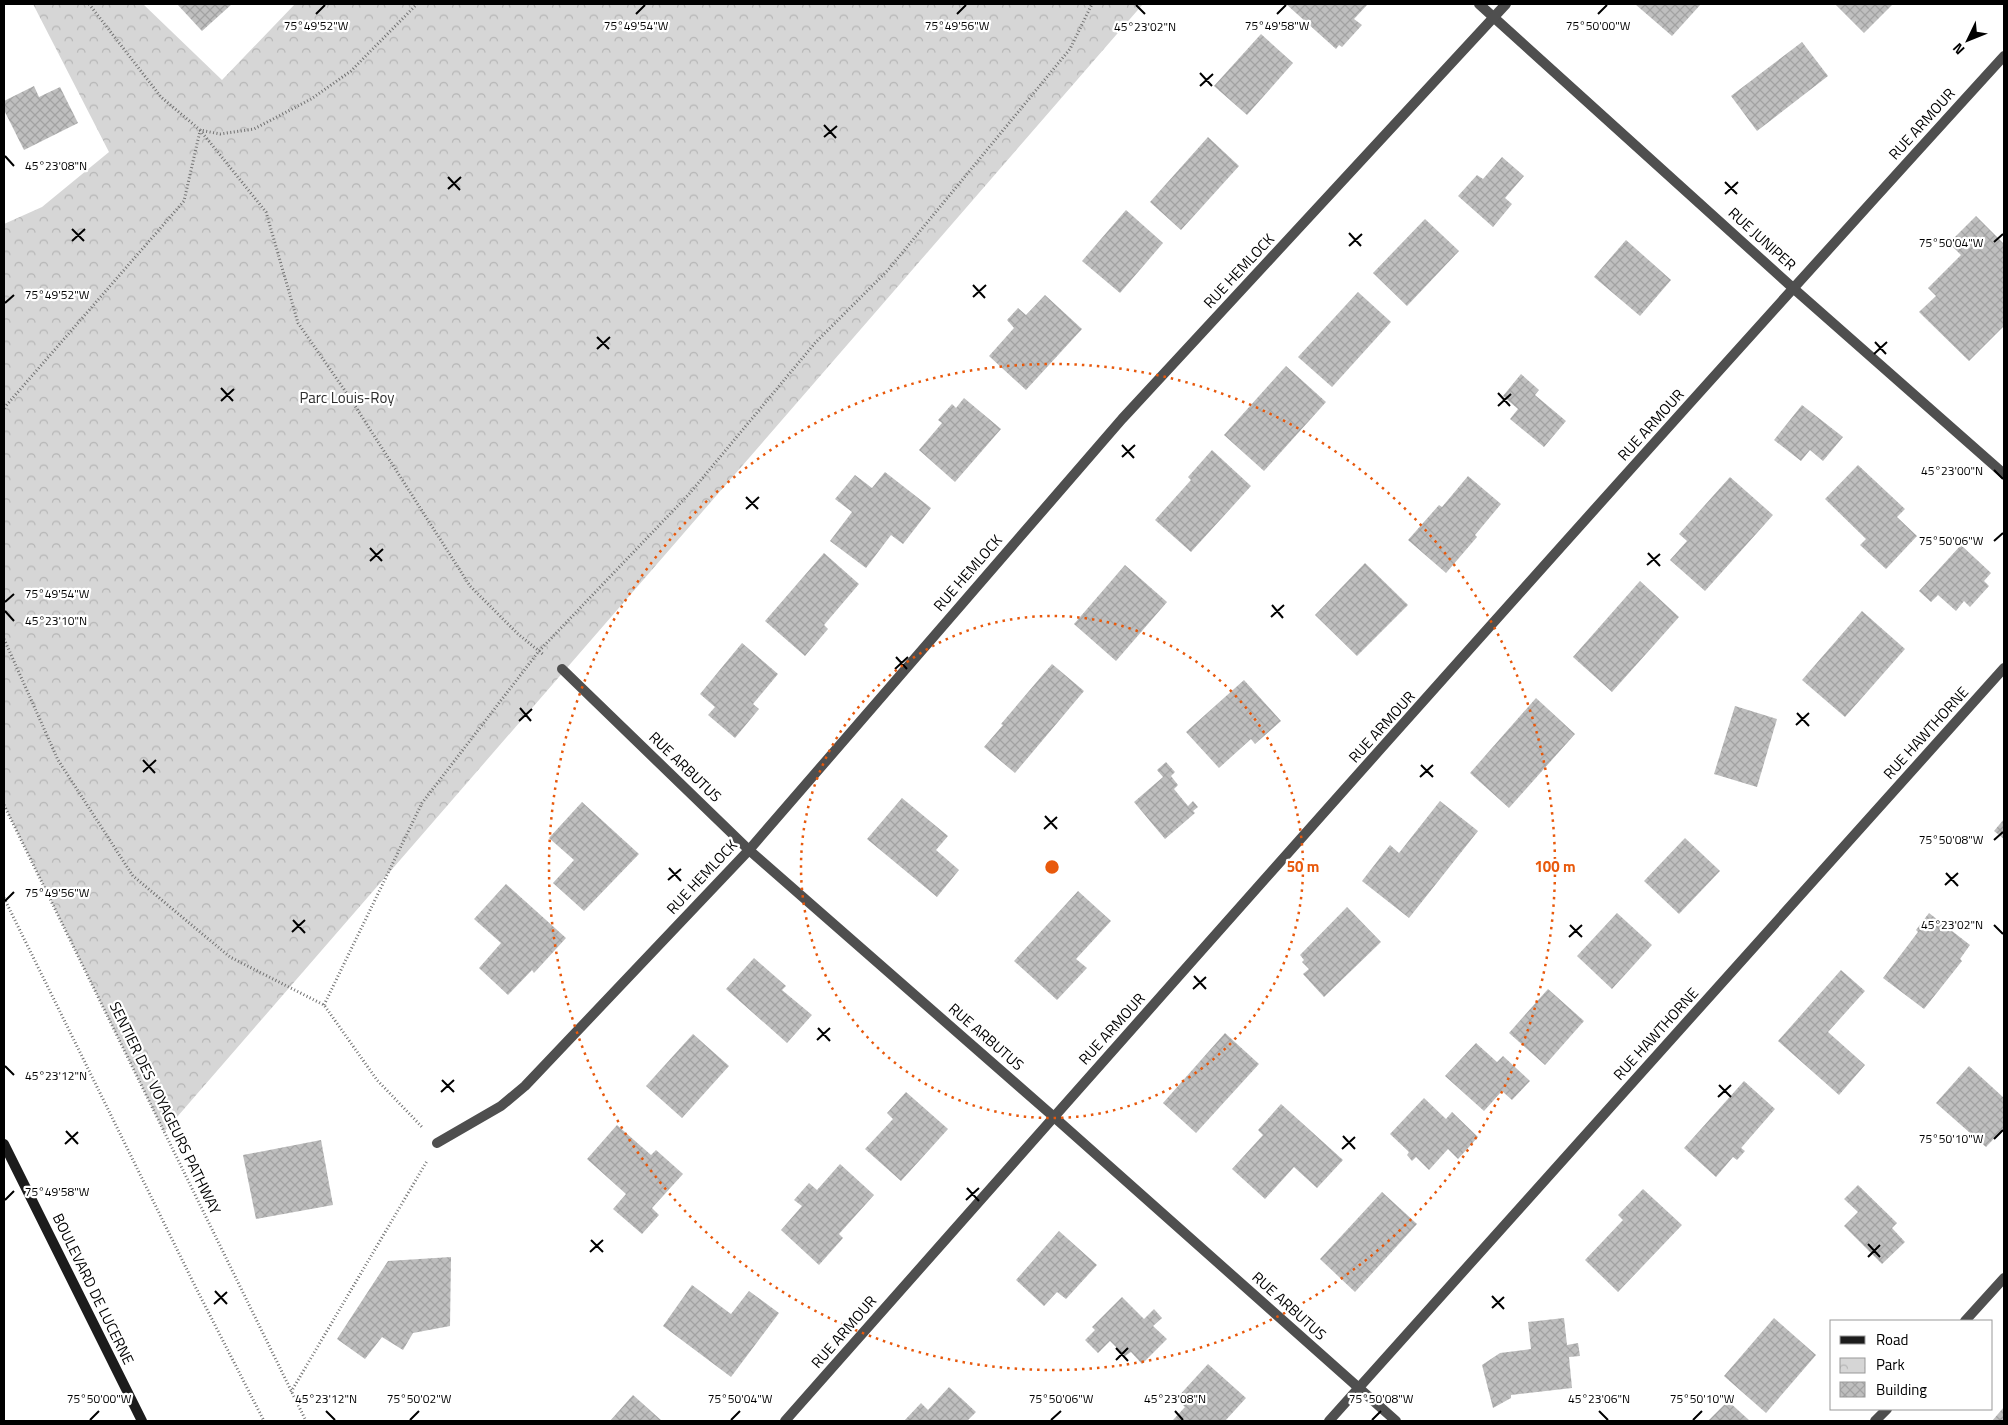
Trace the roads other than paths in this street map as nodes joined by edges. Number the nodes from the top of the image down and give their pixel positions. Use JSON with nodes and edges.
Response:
{"nodes":[{"id":1,"x":1479,"y":4,"type":"edge"},
{"id":2,"x":1506,"y":4,"type":"edge"},
{"id":3,"x":1494,"y":17,"type":"junction"},
{"id":4,"x":2004,"y":56,"type":"edge"},
{"id":5,"x":1793,"y":288,"type":"junction"},
{"id":6,"x":2004,"y":474,"type":"edge"},
{"id":7,"x":2004,"y":668,"type":"edge"},
{"id":8,"x":562,"y":670,"type":"road end"},
{"id":9,"x":749,"y":850,"type":"junction"},
{"id":10,"x":1054,"y":1116,"type":"junction"},
{"id":11,"x":437,"y":1143,"type":"road end"},
{"id":12,"x":4,"y":1144,"type":"edge"},
{"id":13,"x":2004,"y":1278,"type":"edge"},
{"id":14,"x":1966,"y":1320,"type":"edge"},
{"id":15,"x":1359,"y":1388,"type":"junction"},
{"id":16,"x":1886,"y":1410,"type":"edge"},
{"id":17,"x":142,"y":1421,"type":"edge"},
{"id":18,"x":785,"y":1421,"type":"edge"},
{"id":19,"x":1329,"y":1421,"type":"edge"},
{"id":20,"x":1396,"y":1421,"type":"edge"},
{"id":21,"x":1876,"y":1421,"type":"edge"}],
"edges":[{"from":1,"to":3,"type":"street","name":"RUE JUNIPER"},
{"from":2,"to":3,"type":"street","name":"RUE HEMLOCK"},
{"from":3,"to":5,"type":"street","name":"RUE JUNIPER"},
{"from":3,"to":9,"type":"street","name":"RUE HEMLOCK"},
{"from":4,"to":5,"type":"street","name":"RUE ARMOUR"},
{"from":5,"to":6,"type":"street","name":"RUE JUNIPER"},
{"from":5,"to":10,"type":"street","name":"RUE ARMOUR"},
{"from":7,"to":15,"type":"street","name":"RUE HAWTHORNE"},
{"from":8,"to":9,"type":"street","name":"RUE ARBUTUS"},
{"from":9,"to":10,"type":"street","name":"RUE ARBUTUS"},
{"from":9,"to":11,"type":"street","name":"RUE HEMLOCK"},
{"from":10,"to":15,"type":"street","name":"RUE ARBUTUS"},
{"from":10,"to":18,"type":"street","name":"RUE ARMOUR"},
{"from":12,"to":17,"type":"main road","name":"BOULEVARD DE LUCERNE"},
{"from":13,"to":14,"type":"street"},
{"from":15,"to":19,"type":"street","name":"RUE HAWTHORNE"},
{"from":15,"to":20,"type":"street","name":"RUE ARBUTUS"},
{"from":16,"to":21,"type":"street"}]}
